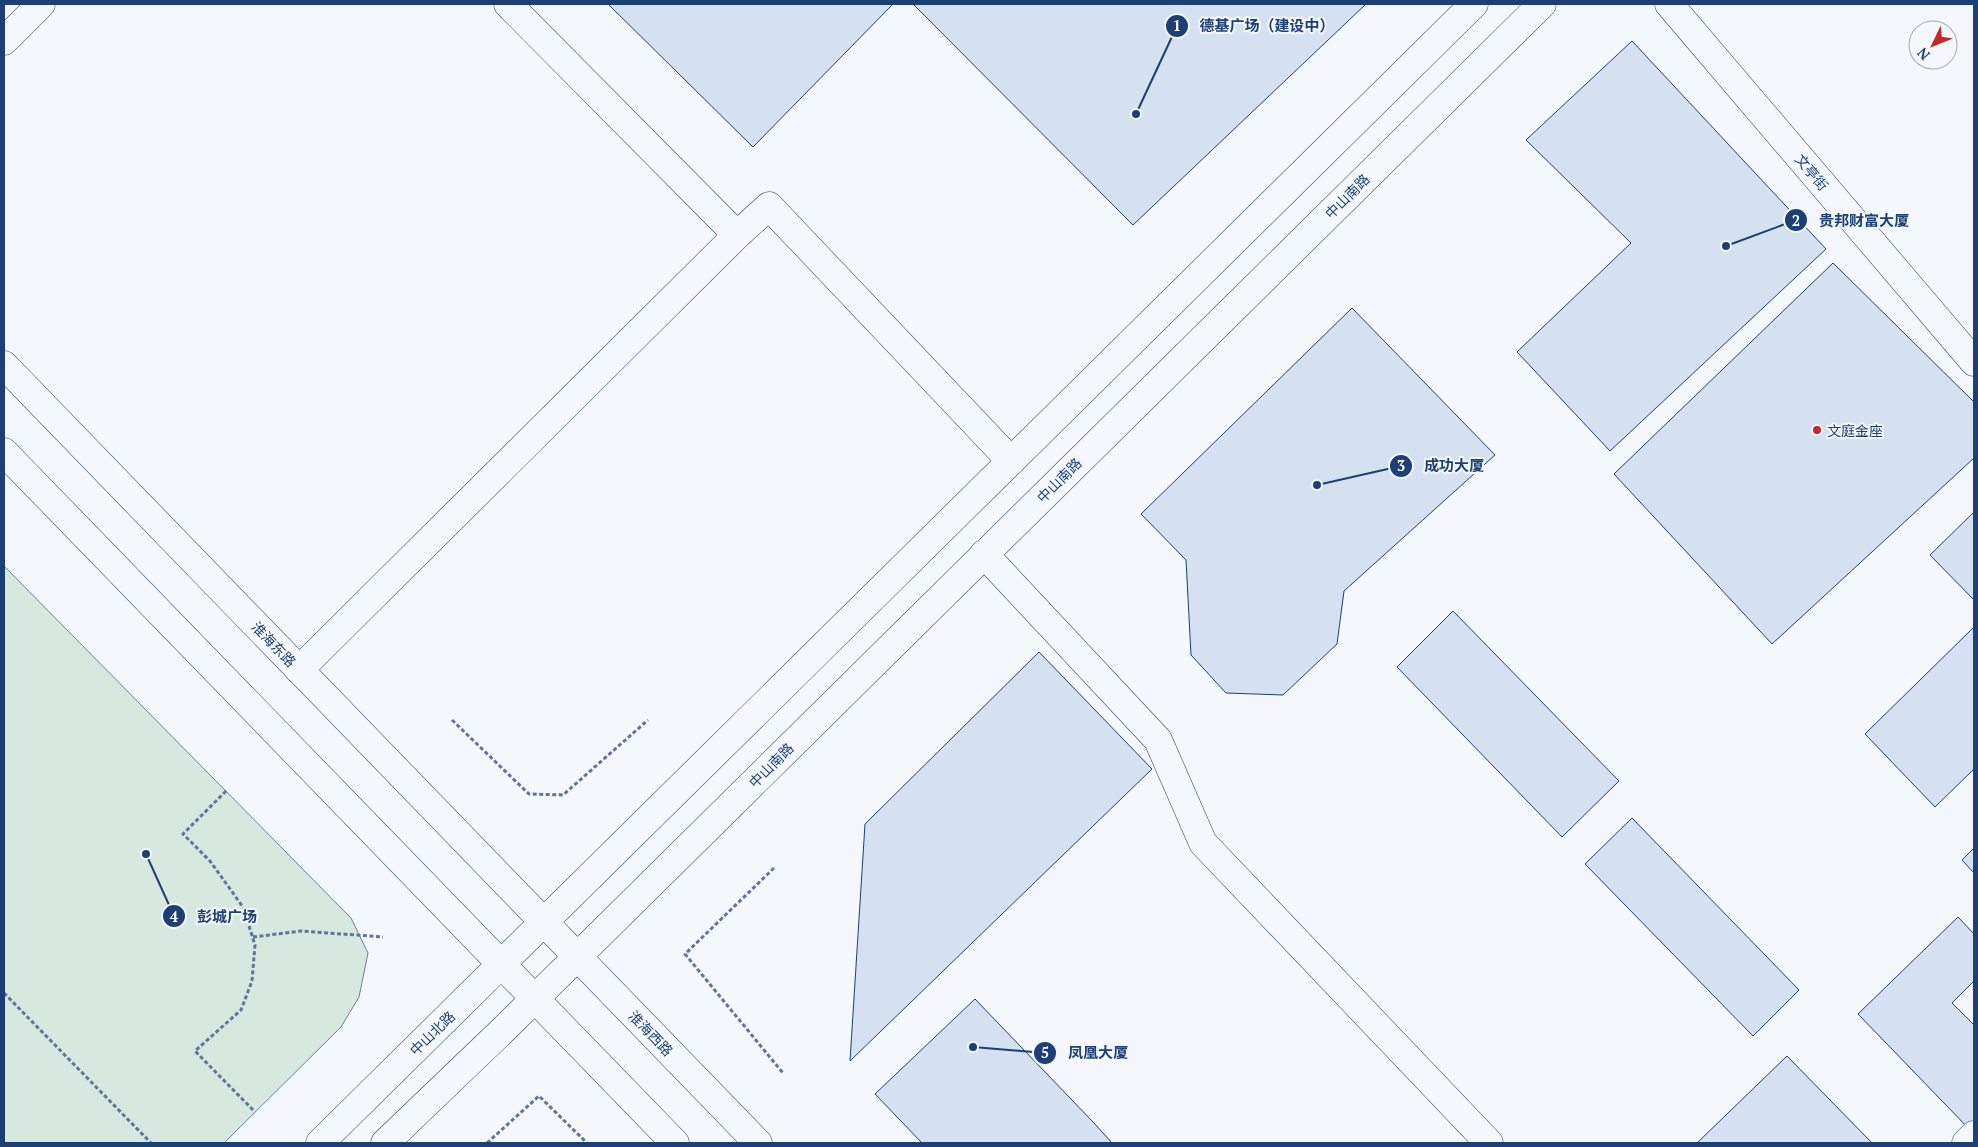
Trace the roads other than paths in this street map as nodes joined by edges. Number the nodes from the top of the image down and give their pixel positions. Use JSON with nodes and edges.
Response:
{"nodes":[{"id":1,"x":40,"y":4,"type":"edge"},
{"id":2,"x":508,"y":4,"type":"edge"},
{"id":3,"x":1474,"y":4,"type":"edge"},
{"id":4,"x":1542,"y":4,"type":"edge"},
{"id":5,"x":1669,"y":4,"type":"edge"},
{"id":6,"x":4,"y":42,"type":"edge"},
{"id":7,"x":737,"y":236,"type":"junction"},
{"id":8,"x":1974,"y":362,"type":"edge"},
{"id":9,"x":4,"y":365,"type":"edge"},
{"id":10,"x":4,"y":452,"type":"edge"},
{"id":11,"x":1011,"y":461,"type":"junction"},
{"id":12,"x":984,"y":554,"type":"junction"},
{"id":13,"x":299,"y":670,"type":"junction"},
{"id":14,"x":544,"y":923,"type":"junction"},
{"id":15,"x":577,"y":957,"type":"junction"},
{"id":16,"x":502,"y":965,"type":"junction"},
{"id":17,"x":535,"y":999,"type":"junction"},
{"id":18,"x":1974,"y":1135,"type":"edge"},
{"id":19,"x":320,"y":1143,"type":"edge"},
{"id":20,"x":385,"y":1143,"type":"edge"},
{"id":21,"x":675,"y":1143,"type":"edge"},
{"id":22,"x":758,"y":1143,"type":"edge"},
{"id":23,"x":1489,"y":1143,"type":"edge"},
{"id":24,"x":1966,"y":1143,"type":"edge"}],
"edges":[{"from":1,"to":6,"type":"main road"},
{"from":2,"to":7,"type":"main road"},
{"from":3,"to":11,"type":"main road"},
{"from":4,"to":12,"type":"main road","name":"中山南路"},
{"from":5,"to":8,"type":"main road","name":"文亭街"},
{"from":7,"to":11,"type":"main road"},
{"from":7,"to":13,"type":"main road"},
{"from":9,"to":13,"type":"main road","name":"淮海东路"},
{"from":10,"to":16,"type":"main road"},
{"from":11,"to":14,"type":"main road"},
{"from":12,"to":15,"type":"main road","name":"中山南路"},
{"from":12,"to":23,"type":"main road"},
{"from":13,"to":14,"type":"main road","name":"淮海东路"},
{"from":14,"to":15,"type":"main road","name":"淮海西路"},
{"from":14,"to":16,"type":"main road","name":"中山北路"},
{"from":15,"to":17,"type":"main road"},
{"from":15,"to":22,"type":"main road","name":"淮海西路"},
{"from":16,"to":17,"type":"main road"},
{"from":16,"to":19,"type":"main road","name":"中山北路"},
{"from":17,"to":20,"type":"main road"},
{"from":17,"to":21,"type":"main road"},
{"from":18,"to":24,"type":"main road"}]}
